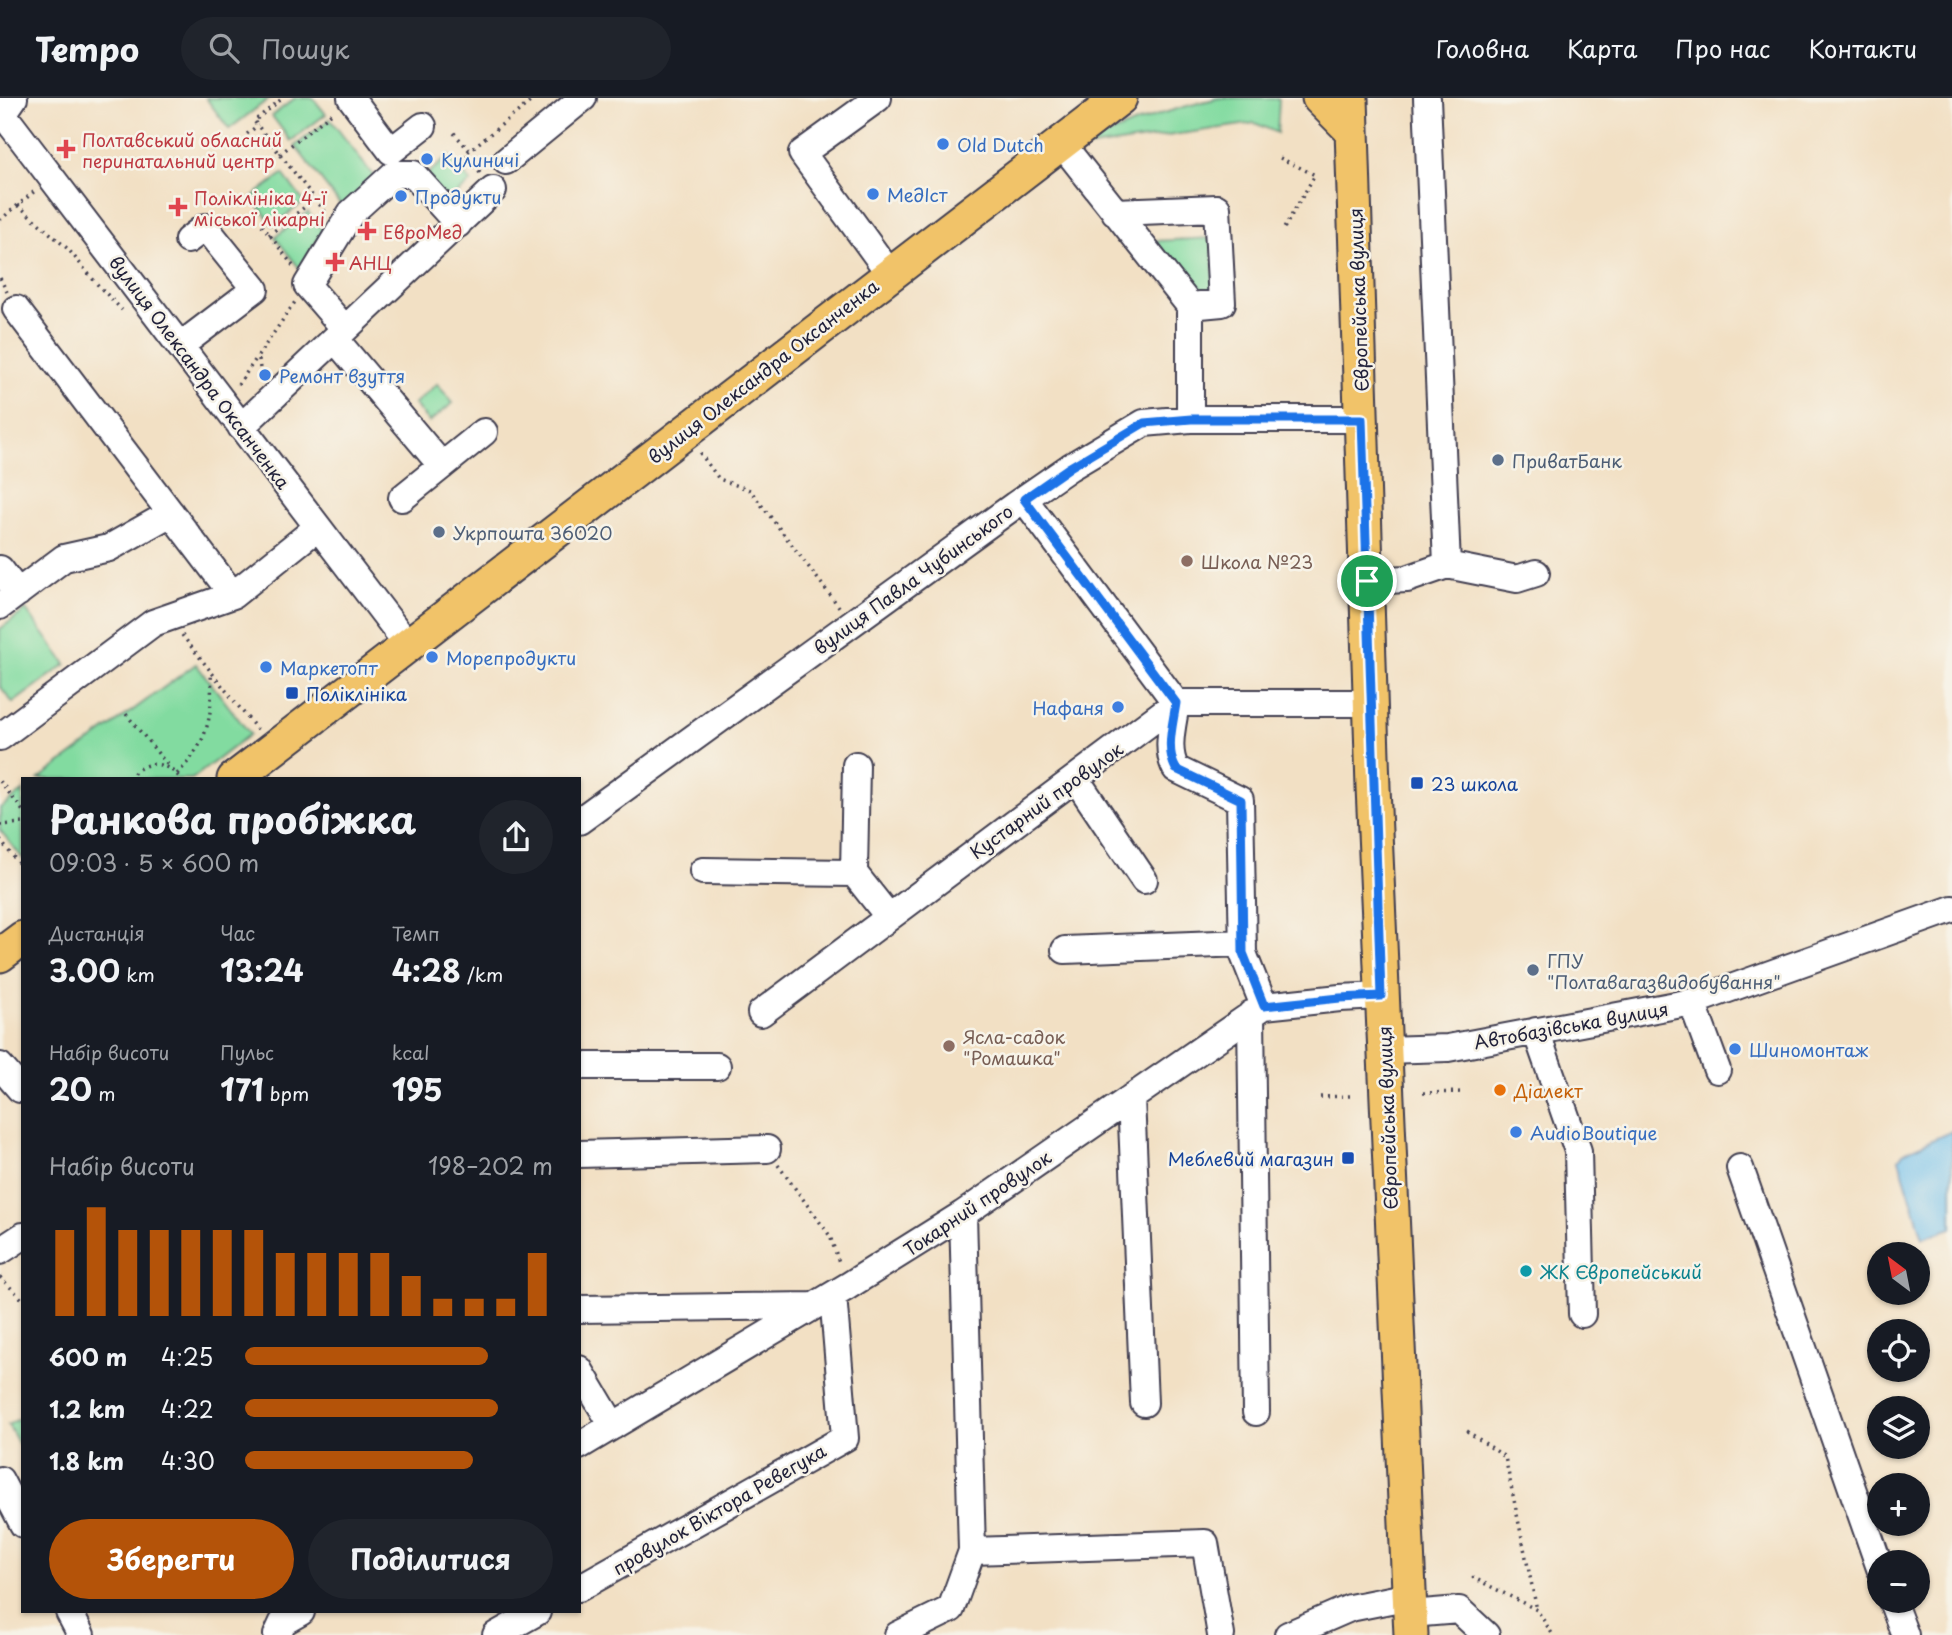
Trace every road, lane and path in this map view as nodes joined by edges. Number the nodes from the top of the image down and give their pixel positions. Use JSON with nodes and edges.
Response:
{"nodes":[{"id":1,"x":283,"y":98,"type":"edge"},
{"id":2,"x":535,"y":98,"type":"edge"},
{"id":3,"x":583,"y":98,"type":"edge"},
{"id":4,"x":878,"y":98,"type":"edge"},
{"id":5,"x":1120,"y":98,"type":"edge"},
{"id":6,"x":1319,"y":98,"type":"edge"},
{"id":7,"x":1351,"y":98,"type":"edge"},
{"id":8,"x":1427,"y":98,"type":"edge"},
{"id":9,"x":346,"y":102,"type":"edge"},
{"id":10,"x":6,"y":109,"type":"edge"},
{"id":11,"x":258,"y":125,"type":"junction"},
{"id":12,"x":423,"y":127,"type":"dead end"},
{"id":13,"x":1352,"y":131,"type":"junction"},
{"id":14,"x":454,"y":133,"type":"dead end"},
{"id":15,"x":247,"y":134,"type":"dead end"},
{"id":16,"x":1061,"y":144,"type":"junction"},
{"id":17,"x":280,"y":154,"type":"junction"},
{"id":18,"x":1280,"y":158,"type":"dead end"},
{"id":19,"x":506,"y":161,"type":"dead end"},
{"id":20,"x":51,"y":177,"type":"junction"},
{"id":21,"x":493,"y":190,"type":"dead end"},
{"id":22,"x":18,"y":205,"type":"junction"},
{"id":23,"x":1115,"y":212,"type":"junction"},
{"id":24,"x":0,"y":220,"type":"edge"},
{"id":25,"x":458,"y":224,"type":"junction"},
{"id":26,"x":262,"y":225,"type":"dead end"},
{"id":27,"x":1283,"y":230,"type":"dead end"},
{"id":28,"x":269,"y":235,"type":"junction"},
{"id":29,"x":188,"y":240,"type":"dead end"},
{"id":30,"x":890,"y":274,"type":"junction"},
{"id":31,"x":307,"y":285,"type":"junction"},
{"id":32,"x":1190,"y":306,"type":"junction"},
{"id":33,"x":16,"y":309,"type":"dead end"},
{"id":34,"x":130,"y":317,"type":"dead end"},
{"id":35,"x":340,"y":334,"type":"junction"},
{"id":36,"x":180,"y":346,"type":"junction"},
{"id":37,"x":237,"y":386,"type":"dead end"},
{"id":38,"x":1191,"y":419,"type":"junction"},
{"id":39,"x":1362,"y":419,"type":"junction"},
{"id":40,"x":241,"y":427,"type":"junction"},
{"id":41,"x":484,"y":432,"type":"dead end"},
{"id":42,"x":694,"y":445,"type":"dead end"},
{"id":43,"x":442,"y":466,"type":"junction"},
{"id":44,"x":402,"y":498,"type":"dead end"},
{"id":45,"x":1024,"y":499,"type":"junction"},
{"id":46,"x":171,"y":513,"type":"junction"},
{"id":47,"x":318,"y":527,"type":"junction"},
{"id":48,"x":1447,"y":565,"type":"junction"},
{"id":49,"x":0,"y":569,"type":"edge"},
{"id":50,"x":1536,"y":573,"type":"dead end"},
{"id":51,"x":1367,"y":581,"type":"junction"},
{"id":52,"x":233,"y":595,"type":"junction"},
{"id":53,"x":9,"y":599,"type":"edge"},
{"id":54,"x":169,"y":617,"type":"junction"},
{"id":55,"x":852,"y":624,"type":"junction"},
{"id":56,"x":408,"y":645,"type":"junction"},
{"id":57,"x":211,"y":671,"type":"junction"},
{"id":58,"x":1176,"y":703,"type":"junction"},
{"id":59,"x":1370,"y":703,"type":"junction"},
{"id":60,"x":126,"y":714,"type":"dead end"},
{"id":61,"x":259,"y":732,"type":"dead end"},
{"id":62,"x":0,"y":737,"type":"edge"},
{"id":63,"x":856,"y":765,"type":"dead end"},
{"id":64,"x":170,"y":768,"type":"junction"},
{"id":65,"x":130,"y":777,"type":"edge"},
{"id":66,"x":179,"y":777,"type":"edge"},
{"id":67,"x":237,"y":777,"type":"edge"},
{"id":68,"x":1076,"y":779,"type":"junction"},
{"id":69,"x":0,"y":781,"type":"edge"},
{"id":70,"x":21,"y":808,"type":"edge"},
{"id":71,"x":581,"y":820,"type":"edge"},
{"id":72,"x":21,"y":823,"type":"edge"},
{"id":73,"x":0,"y":825,"type":"edge"},
{"id":74,"x":0,"y":840,"type":"edge"},
{"id":75,"x":21,"y":866,"type":"edge"},
{"id":76,"x":703,"y":871,"type":"dead end"},
{"id":77,"x":854,"y":873,"type":"junction"},
{"id":78,"x":1144,"y":880,"type":"dead end"},
{"id":79,"x":1952,"y":909,"type":"edge"},
{"id":80,"x":888,"y":916,"type":"junction"},
{"id":81,"x":21,"y":940,"type":"edge"},
{"id":82,"x":1243,"y":943,"type":"junction"},
{"id":83,"x":1065,"y":950,"type":"dead end"},
{"id":84,"x":0,"y":956,"type":"edge"},
{"id":85,"x":1381,"y":996,"type":"junction"},
{"id":86,"x":1692,"y":1002,"type":"junction"},
{"id":87,"x":1257,"y":1010,"type":"junction"},
{"id":88,"x":761,"y":1013,"type":"dead end"},
{"id":89,"x":1536,"y":1031,"type":"junction"},
{"id":90,"x":1384,"y":1051,"type":"junction"},
{"id":91,"x":0,"y":1066,"type":"edge"},
{"id":92,"x":581,"y":1066,"type":"edge"},
{"id":93,"x":717,"y":1066,"type":"dead end"},
{"id":94,"x":1717,"y":1070,"type":"dead end"},
{"id":95,"x":20,"y":1089,"type":"dead end"},
{"id":96,"x":1464,"y":1092,"type":"dead end"},
{"id":97,"x":1423,"y":1093,"type":"dead end"},
{"id":98,"x":1351,"y":1096,"type":"dead end"},
{"id":99,"x":1320,"y":1097,"type":"dead end"},
{"id":100,"x":1131,"y":1098,"type":"junction"},
{"id":101,"x":767,"y":1149,"type":"joint"},
{"id":102,"x":581,"y":1154,"type":"edge"},
{"id":103,"x":1740,"y":1168,"type":"dead end"},
{"id":104,"x":963,"y":1214,"type":"junction"},
{"id":105,"x":21,"y":1237,"type":"edge"},
{"id":106,"x":0,"y":1251,"type":"edge"},
{"id":107,"x":0,"y":1277,"type":"edge"},
{"id":108,"x":832,"y":1296,"type":"junction"},
{"id":109,"x":21,"y":1298,"type":"edge"},
{"id":110,"x":581,"y":1309,"type":"edge"},
{"id":111,"x":1583,"y":1314,"type":"dead end"},
{"id":112,"x":581,"y":1372,"type":"edge"},
{"id":113,"x":1144,"y":1403,"type":"dead end"},
{"id":114,"x":1256,"y":1412,"type":"dead end"},
{"id":115,"x":614,"y":1426,"type":"junction"},
{"id":116,"x":1467,"y":1431,"type":"dead end"},
{"id":117,"x":581,"y":1445,"type":"edge"},
{"id":118,"x":0,"y":1480,"type":"edge"},
{"id":119,"x":21,"y":1520,"type":"edge"},
{"id":120,"x":1874,"y":1550,"type":"edge"},
{"id":121,"x":972,"y":1551,"type":"junction"},
{"id":122,"x":1472,"y":1577,"type":"dead end"},
{"id":123,"x":581,"y":1587,"type":"edge"},
{"id":124,"x":1537,"y":1610,"type":"junction"},
{"id":125,"x":70,"y":1613,"type":"edge"},
{"id":126,"x":299,"y":1613,"type":"edge"},
{"id":127,"x":535,"y":1613,"type":"edge"},
{"id":128,"x":1897,"y":1613,"type":"edge"},
{"id":129,"x":1410,"y":1615,"type":"edge"},
{"id":130,"x":81,"y":1635,"type":"edge"},
{"id":131,"x":277,"y":1635,"type":"edge"},
{"id":132,"x":496,"y":1635,"type":"edge"},
{"id":133,"x":898,"y":1635,"type":"edge"},
{"id":134,"x":1221,"y":1635,"type":"edge"},
{"id":135,"x":1288,"y":1635,"type":"edge"},
{"id":136,"x":1486,"y":1635,"type":"edge"},
{"id":137,"x":1553,"y":1635,"type":"edge"},
{"id":138,"x":1905,"y":1635,"type":"edge"}],
"edges":[{"from":1,"to":11,"type":"path"},
{"from":2,"to":14,"type":"path"},
{"from":3,"to":19,"type":"street"},
{"from":4,"to":30,"type":"street"},
{"from":5,"to":16,"type":"main road","name":"вулиця Олександра Оксанченка"},
{"from":6,"to":13,"type":"main road"},
{"from":7,"to":13,"type":"main road","name":"Європейська вулиця"},
{"from":8,"to":48,"type":"street"},
{"from":9,"to":12,"type":"street"},
{"from":9,"to":17,"type":"path"},
{"from":10,"to":20,"type":"street","name":"вулиця Олександра Оксанченка"},
{"from":11,"to":15,"type":"path"},
{"from":11,"to":17,"type":"path"},
{"from":13,"to":39,"type":"main road","name":"Європейська вулиця"},
{"from":16,"to":23,"type":"street"},
{"from":16,"to":30,"type":"main road","name":"вулиця Олександра Оксанченка"},
{"from":17,"to":28,"type":"path"},
{"from":18,"to":27,"type":"path"},
{"from":20,"to":22,"type":"path"},
{"from":20,"to":36,"type":"street","name":"вулиця Олександра Оксанченка"},
{"from":21,"to":25,"type":"street"},
{"from":22,"to":24,"type":"path"},
{"from":22,"to":34,"type":"path"},
{"from":23,"to":32,"type":"street"},
{"from":23,"to":32,"type":"street"},
{"from":25,"to":31,"type":"street"},
{"from":25,"to":35,"type":"street"},
{"from":26,"to":28,"type":"path"},
{"from":28,"to":31,"type":"path"},
{"from":29,"to":36,"type":"street"},
{"from":30,"to":56,"type":"main road","name":"вулиця Олександра Оксанченка"},
{"from":31,"to":35,"type":"street"},
{"from":31,"to":37,"type":"path"},
{"from":32,"to":38,"type":"street"},
{"from":33,"to":46,"type":"street"},
{"from":35,"to":40,"type":"street"},
{"from":35,"to":43,"type":"street"},
{"from":36,"to":40,"type":"street","name":"вулиця Олександра Оксанченка"},
{"from":38,"to":39,"type":"street","name":"вулиця Павла Чубинського"},
{"from":38,"to":45,"type":"street","name":"вулиця Павла Чубинського"},
{"from":39,"to":51,"type":"main road","name":"Європейська вулиця"},
{"from":40,"to":47,"type":"street","name":"вулиця Олександра Оксанченка"},
{"from":41,"to":43,"type":"street"},
{"from":42,"to":55,"type":"path"},
{"from":43,"to":44,"type":"street"},
{"from":45,"to":55,"type":"street","name":"вулиця Павла Чубинського"},
{"from":45,"to":58,"type":"street"},
{"from":46,"to":52,"type":"street"},
{"from":46,"to":53,"type":"street"},
{"from":47,"to":52,"type":"street"},
{"from":47,"to":56,"type":"street","name":"вулиця Олександра Оксанченка"},
{"from":48,"to":50,"type":"street"},
{"from":48,"to":51,"type":"street"},
{"from":49,"to":53,"type":"street"},
{"from":51,"to":59,"type":"main road","name":"Європейська вулиця"},
{"from":52,"to":54,"type":"street"},
{"from":54,"to":57,"type":"path"},
{"from":54,"to":62,"type":"street"},
{"from":55,"to":71,"type":"street","name":"вулиця Павла Чубинського"},
{"from":56,"to":67,"type":"main road","name":"вулиця Олександра Оксанченка"},
{"from":57,"to":61,"type":"path"},
{"from":57,"to":66,"type":"path"},
{"from":58,"to":59,"type":"street"},
{"from":58,"to":68,"type":"street","name":"Кустарний провулок"},
{"from":58,"to":82,"type":"street"},
{"from":59,"to":85,"type":"main road","name":"Європейська вулиця"},
{"from":60,"to":64,"type":"path"},
{"from":63,"to":77,"type":"street"},
{"from":64,"to":65,"type":"path"},
{"from":64,"to":66,"type":"path"},
{"from":68,"to":78,"type":"street"},
{"from":68,"to":80,"type":"street","name":"Кустарний провулок"},
{"from":69,"to":70,"type":"path"},
{"from":72,"to":73,"type":"path"},
{"from":74,"to":75,"type":"path"},
{"from":76,"to":77,"type":"street"},
{"from":77,"to":80,"type":"street"},
{"from":79,"to":86,"type":"street","name":"Автобазівська вулиця"},
{"from":80,"to":88,"type":"street","name":"Кустарний провулок"},
{"from":81,"to":84,"type":"main road"},
{"from":82,"to":83,"type":"street"},
{"from":82,"to":87,"type":"street"},
{"from":85,"to":87,"type":"street","name":"Токарний провулок"},
{"from":85,"to":90,"type":"main road","name":"Європейська вулиця"},
{"from":86,"to":89,"type":"street","name":"Автобазівська вулиця"},
{"from":86,"to":94,"type":"street"},
{"from":87,"to":100,"type":"street","name":"Токарний провулок"},
{"from":87,"to":114,"type":"street"},
{"from":89,"to":90,"type":"street","name":"Автобазівська вулиця"},
{"from":89,"to":111,"type":"street"},
{"from":90,"to":129,"type":"main road","name":"Європейська вулиця"},
{"from":91,"to":95,"type":"street"},
{"from":92,"to":93,"type":"street"},
{"from":96,"to":97,"type":"path"},
{"from":98,"to":99,"type":"path"},
{"from":100,"to":104,"type":"street","name":"Токарний провулок"},
{"from":100,"to":113,"type":"street"},
{"from":101,"to":102,"type":"street"},
{"from":101,"to":108,"type":"path"},
{"from":103,"to":120,"type":"street"},
{"from":104,"to":108,"type":"street","name":"Токарний провулок"},
{"from":104,"to":121,"type":"street"},
{"from":105,"to":106,"type":"street"},
{"from":107,"to":109,"type":"path"},
{"from":108,"to":110,"type":"street"},
{"from":108,"to":115,"type":"street","name":"Токарний провулок"},
{"from":108,"to":123,"type":"street","name":"провулок Віктора Ревегука"},
{"from":112,"to":115,"type":"street"},
{"from":115,"to":117,"type":"street","name":"Токарний провулок"},
{"from":116,"to":124,"type":"path"},
{"from":118,"to":119,"type":"street"},
{"from":121,"to":133,"type":"street"},
{"from":121,"to":134,"type":"street"},
{"from":122,"to":124,"type":"path"},
{"from":124,"to":137,"type":"path"},
{"from":125,"to":130,"type":"street"},
{"from":126,"to":131,"type":"street"},
{"from":127,"to":132,"type":"street"},
{"from":128,"to":138,"type":"street"},
{"from":129,"to":135,"type":"street"},
{"from":129,"to":136,"type":"street"}]}
